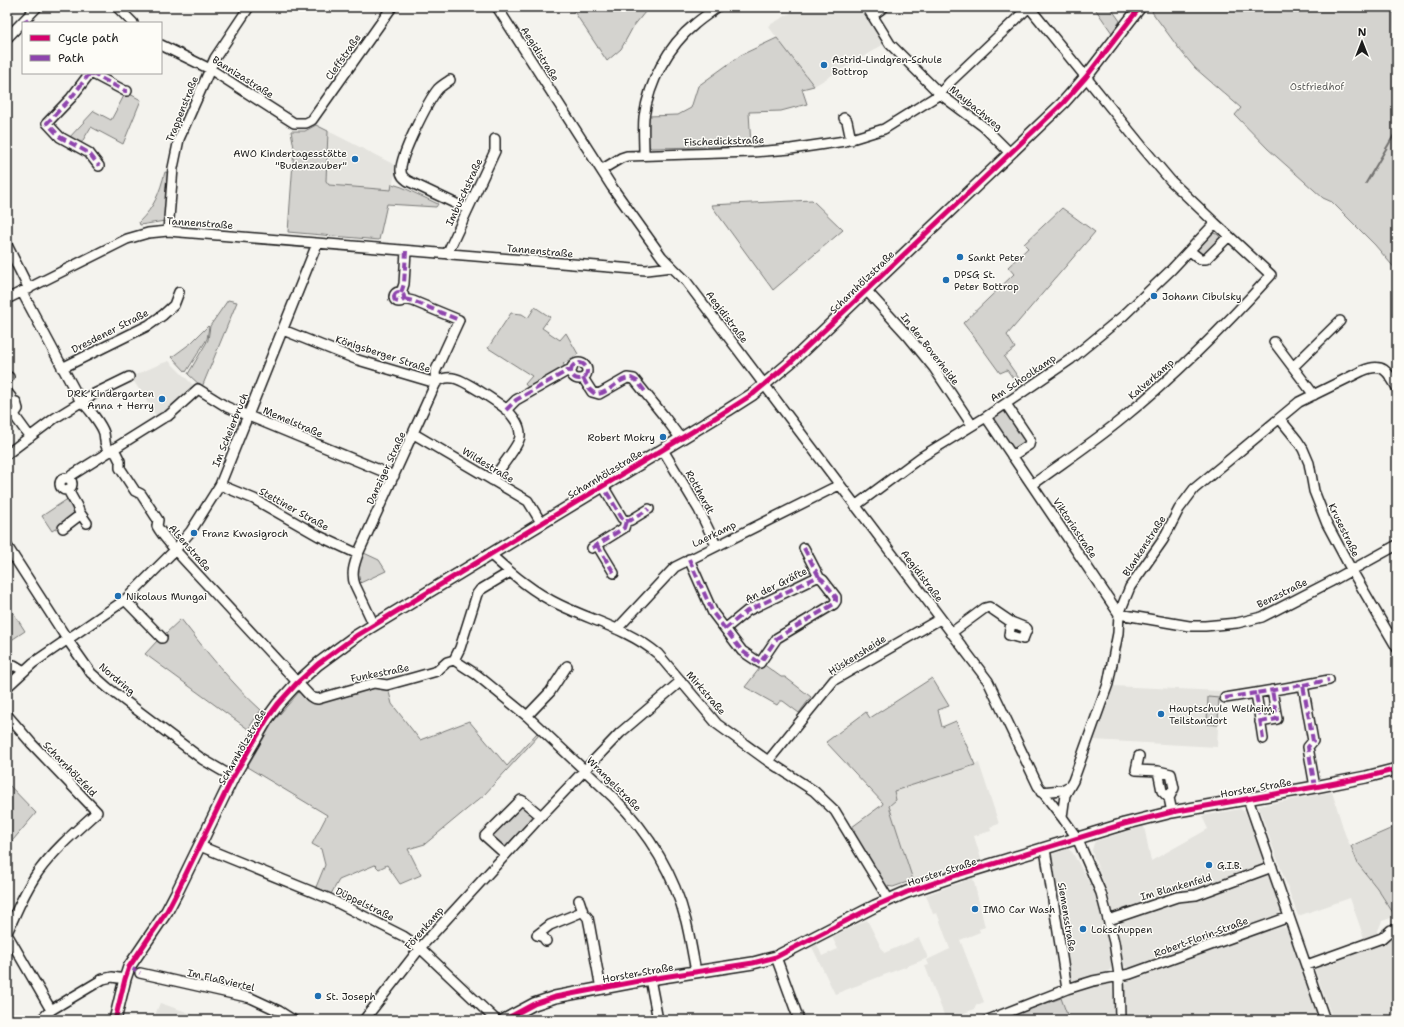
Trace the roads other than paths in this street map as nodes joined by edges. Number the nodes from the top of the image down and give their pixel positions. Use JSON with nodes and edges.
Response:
{"nodes":[{"id":1,"x":37,"y":7,"type":"edge"},
{"id":2,"x":117,"y":7,"type":"edge"},
{"id":3,"x":249,"y":7,"type":"edge"},
{"id":4,"x":392,"y":7,"type":"edge"},
{"id":5,"x":497,"y":7,"type":"edge"},
{"id":6,"x":717,"y":7,"type":"edge"},
{"id":7,"x":867,"y":7,"type":"edge"},
{"id":8,"x":884,"y":7,"type":"edge"},
{"id":9,"x":1029,"y":7,"type":"edge"},
{"id":10,"x":1137,"y":11,"type":"edge"},
{"id":11,"x":872,"y":16,"type":"junction"},
{"id":12,"x":27,"y":21,"type":"edge"},
{"id":13,"x":132,"y":22,"type":"edge"},
{"id":14,"x":22,"y":25,"type":"edge"},
{"id":15,"x":7,"y":38,"type":"edge"},
{"id":16,"x":162,"y":45,"type":"edge"},
{"id":17,"x":210,"y":69,"type":"junction"},
{"id":18,"x":90,"y":74,"type":"edge"},
{"id":19,"x":93,"y":74,"type":"edge"},
{"id":20,"x":1086,"y":77,"type":"junction"},
{"id":21,"x":450,"y":80,"type":"dead end"},
{"id":22,"x":128,"y":91,"type":"dead end"},
{"id":23,"x":940,"y":94,"type":"junction"},
{"id":24,"x":844,"y":118,"type":"dead end"},
{"id":25,"x":312,"y":120,"type":"joint"},
{"id":26,"x":495,"y":139,"type":"dead end"},
{"id":27,"x":851,"y":140,"type":"junction"},
{"id":28,"x":1010,"y":153,"type":"junction"},
{"id":29,"x":644,"y":154,"type":"junction"},
{"id":30,"x":98,"y":166,"type":"dead end"},
{"id":31,"x":601,"y":170,"type":"junction"},
{"id":32,"x":467,"y":209,"type":"junction"},
{"id":33,"x":1215,"y":223,"type":"junction"},
{"id":34,"x":168,"y":231,"type":"junction"},
{"id":35,"x":1229,"y":236,"type":"junction"},
{"id":36,"x":317,"y":244,"type":"junction"},
{"id":37,"x":7,"y":245,"type":"edge"},
{"id":38,"x":406,"y":251,"type":"junction"},
{"id":39,"x":1190,"y":251,"type":"junction"},
{"id":40,"x":447,"y":254,"type":"junction"},
{"id":41,"x":672,"y":267,"type":"junction"},
{"id":42,"x":26,"y":290,"type":"junction"},
{"id":43,"x":866,"y":290,"type":"junction"},
{"id":44,"x":179,"y":292,"type":"dead end"},
{"id":45,"x":7,"y":300,"type":"edge"},
{"id":46,"x":1340,"y":321,"type":"dead end"},
{"id":47,"x":283,"y":330,"type":"junction"},
{"id":48,"x":1274,"y":342,"type":"dead end"},
{"id":49,"x":1293,"y":367,"type":"junction"},
{"id":50,"x":62,"y":368,"type":"junction"},
{"id":51,"x":572,"y":369,"type":"junction"},
{"id":52,"x":129,"y":377,"type":"dead end"},
{"id":53,"x":583,"y":378,"type":"junction"},
{"id":54,"x":436,"y":383,"type":"junction"},
{"id":55,"x":764,"y":385,"type":"junction"},
{"id":56,"x":1397,"y":388,"type":"edge"},
{"id":57,"x":7,"y":392,"type":"edge"},
{"id":58,"x":1314,"y":395,"type":"junction"},
{"id":59,"x":9,"y":401,"type":"edge"},
{"id":60,"x":81,"y":402,"type":"junction"},
{"id":61,"x":1006,"y":404,"type":"junction"},
{"id":62,"x":506,"y":410,"type":"junction"},
{"id":63,"x":10,"y":415,"type":"edge"},
{"id":64,"x":248,"y":415,"type":"junction"},
{"id":65,"x":986,"y":417,"type":"junction"},
{"id":66,"x":1280,"y":419,"type":"junction"},
{"id":67,"x":972,"y":425,"type":"junction"},
{"id":68,"x":414,"y":434,"type":"junction"},
{"id":69,"x":30,"y":437,"type":"junction"},
{"id":70,"x":681,"y":438,"type":"junction"},
{"id":71,"x":663,"y":450,"type":"junction"},
{"id":72,"x":110,"y":451,"type":"junction"},
{"id":73,"x":7,"y":454,"type":"edge"},
{"id":74,"x":1012,"y":456,"type":"junction"},
{"id":75,"x":394,"y":476,"type":"junction"},
{"id":76,"x":492,"y":480,"type":"junction"},
{"id":77,"x":1032,"y":484,"type":"junction"},
{"id":78,"x":220,"y":485,"type":"junction"},
{"id":79,"x":839,"y":485,"type":"junction"},
{"id":80,"x":603,"y":486,"type":"junction"},
{"id":81,"x":855,"y":506,"type":"junction"},
{"id":82,"x":649,"y":509,"type":"dead end"},
{"id":83,"x":80,"y":513,"type":"junction"},
{"id":84,"x":626,"y":521,"type":"junction"},
{"id":85,"x":87,"y":523,"type":"dead end"},
{"id":86,"x":542,"y":524,"type":"junction"},
{"id":87,"x":63,"y":528,"type":"dead end"},
{"id":88,"x":716,"y":545,"type":"junction"},
{"id":89,"x":1397,"y":545,"type":"edge"},
{"id":90,"x":7,"y":546,"type":"edge"},
{"id":91,"x":804,"y":548,"type":"dead end"},
{"id":92,"x":176,"y":550,"type":"junction"},
{"id":93,"x":358,"y":554,"type":"junction"},
{"id":94,"x":491,"y":555,"type":"junction"},
{"id":95,"x":689,"y":559,"type":"junction"},
{"id":96,"x":1351,"y":569,"type":"junction"},
{"id":97,"x":510,"y":572,"type":"junction"},
{"id":98,"x":614,"y":573,"type":"dead end"},
{"id":99,"x":819,"y":577,"type":"junction"},
{"id":100,"x":125,"y":600,"type":"junction"},
{"id":101,"x":1119,"y":614,"type":"junction"},
{"id":102,"x":940,"y":619,"type":"junction"},
{"id":103,"x":1011,"y":622,"type":"dead end"},
{"id":104,"x":374,"y":626,"type":"junction"},
{"id":105,"x":617,"y":629,"type":"junction"},
{"id":106,"x":725,"y":629,"type":"junction"},
{"id":107,"x":951,"y":633,"type":"junction"},
{"id":108,"x":162,"y":638,"type":"dead end"},
{"id":109,"x":68,"y":639,"type":"junction"},
{"id":110,"x":1397,"y":648,"type":"edge"},
{"id":111,"x":454,"y":660,"type":"junction"},
{"id":112,"x":567,"y":666,"type":"dead end"},
{"id":113,"x":7,"y":670,"type":"edge"},
{"id":114,"x":24,"y":671,"type":"junction"},
{"id":115,"x":1329,"y":680,"type":"dead end"},
{"id":116,"x":681,"y":681,"type":"junction"},
{"id":117,"x":297,"y":683,"type":"junction"},
{"id":118,"x":1303,"y":685,"type":"junction"},
{"id":119,"x":7,"y":688,"type":"edge"},
{"id":120,"x":1272,"y":690,"type":"junction"},
{"id":121,"x":1256,"y":693,"type":"junction"},
{"id":122,"x":1225,"y":698,"type":"dead end"},
{"id":123,"x":7,"y":715,"type":"edge"},
{"id":124,"x":527,"y":716,"type":"junction"},
{"id":125,"x":1260,"y":722,"type":"junction"},
{"id":126,"x":1264,"y":739,"type":"dead end"},
{"id":127,"x":1139,"y":756,"type":"dead end"},
{"id":128,"x":768,"y":761,"type":"junction"},
{"id":129,"x":584,"y":769,"type":"junction"},
{"id":130,"x":1397,"y":769,"type":"edge"},
{"id":131,"x":1158,"y":771,"type":"junction"},
{"id":132,"x":233,"y":778,"type":"junction"},
{"id":133,"x":1070,"y":786,"type":"junction"},
{"id":134,"x":1315,"y":787,"type":"junction"},
{"id":135,"x":1041,"y":792,"type":"junction"},
{"id":136,"x":1169,"y":798,"type":"junction"},
{"id":137,"x":1248,"y":799,"type":"junction"},
{"id":138,"x":1172,"y":812,"type":"junction"},
{"id":139,"x":540,"y":816,"type":"junction"},
{"id":140,"x":1062,"y":817,"type":"junction"},
{"id":141,"x":1077,"y":838,"type":"junction"},
{"id":142,"x":200,"y":846,"type":"junction"},
{"id":143,"x":1045,"y":849,"type":"junction"},
{"id":144,"x":505,"y":854,"type":"junction"},
{"id":145,"x":1272,"y":867,"type":"junction"},
{"id":146,"x":579,"y":900,"type":"dead end"},
{"id":147,"x":889,"y":900,"type":"junction"},
{"id":148,"x":583,"y":912,"type":"junction"},
{"id":149,"x":1289,"y":917,"type":"junction"},
{"id":150,"x":1109,"y":920,"type":"junction"},
{"id":151,"x":1397,"y":930,"type":"edge"},
{"id":152,"x":7,"y":934,"type":"edge"},
{"id":153,"x":546,"y":941,"type":"dead end"},
{"id":154,"x":420,"y":948,"type":"junction"},
{"id":155,"x":776,"y":957,"type":"junction"},
{"id":156,"x":1306,"y":965,"type":"junction"},
{"id":157,"x":696,"y":972,"type":"junction"},
{"id":158,"x":140,"y":973,"type":"dead end"},
{"id":159,"x":1119,"y":975,"type":"junction"},
{"id":160,"x":125,"y":979,"type":"junction"},
{"id":161,"x":650,"y":979,"type":"junction"},
{"id":162,"x":601,"y":989,"type":"junction"},
{"id":163,"x":1067,"y":989,"type":"junction"},
{"id":164,"x":51,"y":1010,"type":"junction"},
{"id":165,"x":41,"y":1020,"type":"edge"},
{"id":166,"x":115,"y":1020,"type":"edge"},
{"id":167,"x":293,"y":1020,"type":"edge"},
{"id":168,"x":364,"y":1020,"type":"edge"},
{"id":169,"x":496,"y":1020,"type":"edge"},
{"id":170,"x":504,"y":1020,"type":"edge"},
{"id":171,"x":658,"y":1020,"type":"edge"},
{"id":172,"x":799,"y":1020,"type":"edge"},
{"id":173,"x":988,"y":1020,"type":"edge"},
{"id":174,"x":1120,"y":1020,"type":"edge"},
{"id":175,"x":1325,"y":1020,"type":"edge"}],
"edges":[{"from":1,"to":12,"type":"street"},
{"from":2,"to":13,"type":"street"},
{"from":3,"to":17,"type":"street","name":"Trappenstraße"},
{"from":4,"to":25,"type":"street","name":"Cleffstraße"},
{"from":5,"to":31,"type":"street","name":"Aegidistraße"},
{"from":6,"to":29,"type":"street"},
{"from":7,"to":11,"type":"street","name":"Maybachweg"},
{"from":8,"to":11,"type":"street"},
{"from":9,"to":20,"type":"street"},
{"from":9,"to":23,"type":"street","name":"Fischedickstraße"},
{"from":10,"to":20,"type":"main road","name":"Scharnhölzstraße"},
{"from":11,"to":23,"type":"street","name":"Maybachweg"},
{"from":14,"to":15,"type":"street"},
{"from":16,"to":17,"type":"street","name":"Bannizastraße"},
{"from":17,"to":25,"type":"street","name":"Bannizastraße"},
{"from":17,"to":34,"type":"street","name":"Trappenstraße"},
{"from":18,"to":30,"type":"street"},
{"from":19,"to":22,"type":"street"},
{"from":20,"to":28,"type":"main road","name":"Scharnhölzstraße"},
{"from":20,"to":33,"type":"street"},
{"from":21,"to":32,"type":"street"},
{"from":23,"to":27,"type":"street","name":"Fischedickstraße"},
{"from":23,"to":28,"type":"street","name":"Maybachweg"},
{"from":24,"to":27,"type":"street"},
{"from":26,"to":32,"type":"street","name":"Imbuschstraße"},
{"from":27,"to":29,"type":"street","name":"Fischedickstraße"},
{"from":28,"to":43,"type":"main road","name":"Scharnhölzstraße"},
{"from":29,"to":31,"type":"street","name":"Fischedickstraße"},
{"from":31,"to":41,"type":"street","name":"Aegidistraße"},
{"from":32,"to":40,"type":"street","name":"Imbuschstraße"},
{"from":33,"to":35,"type":"street"},
{"from":33,"to":39,"type":"street","name":"Am Schoolkamp"},
{"from":34,"to":36,"type":"street","name":"Tannenstraße"},
{"from":34,"to":42,"type":"street","name":"Tannenstraße"},
{"from":35,"to":39,"type":"street"},
{"from":35,"to":77,"type":"street","name":"Kalverkamp"},
{"from":36,"to":38,"type":"street","name":"Tannenstraße"},
{"from":36,"to":47,"type":"street","name":"Im Scheierbruch"},
{"from":37,"to":42,"type":"street","name":"Alsenstraße"},
{"from":38,"to":40,"type":"street","name":"Tannenstraße"},
{"from":38,"to":54,"type":"street","name":"Danziger Straße"},
{"from":39,"to":61,"type":"street","name":"Am Schoolkamp"},
{"from":40,"to":41,"type":"street","name":"Tannenstraße"},
{"from":41,"to":55,"type":"street","name":"Aegidistraße"},
{"from":42,"to":45,"type":"street","name":"Tannenstraße"},
{"from":42,"to":50,"type":"street","name":"Alsenstraße"},
{"from":43,"to":55,"type":"main road","name":"Scharnhölzstraße"},
{"from":43,"to":67,"type":"street","name":"In der Boverheide"},
{"from":44,"to":50,"type":"street","name":"Dresdener Straße"},
{"from":46,"to":49,"type":"street"},
{"from":47,"to":54,"type":"street","name":"Königsberger Straße"},
{"from":47,"to":64,"type":"street","name":"Im Scheierbruch"},
{"from":48,"to":49,"type":"street"},
{"from":49,"to":58,"type":"street"},
{"from":50,"to":60,"type":"street","name":"Alsenstraße"},
{"from":51,"to":53,"type":"street"},
{"from":51,"to":53,"type":"street"},
{"from":51,"to":62,"type":"street"},
{"from":52,"to":60,"type":"street"},
{"from":53,"to":70,"type":"street"},
{"from":54,"to":62,"type":"street","name":"Königsberger Straße"},
{"from":54,"to":68,"type":"street","name":"Danziger Straße"},
{"from":55,"to":70,"type":"main road","name":"Scharnhölzstraße"},
{"from":55,"to":79,"type":"street","name":"Aegidistraße"},
{"from":56,"to":58,"type":"street","name":"Blankenstraße"},
{"from":57,"to":59,"type":"street"},
{"from":58,"to":66,"type":"street","name":"Blankenstraße"},
{"from":59,"to":63,"type":"street"},
{"from":60,"to":69,"type":"street"},
{"from":60,"to":72,"type":"street","name":"Alsenstraße"},
{"from":61,"to":65,"type":"street","name":"Am Schoolkamp"},
{"from":61,"to":74,"type":"street"},
{"from":62,"to":76,"type":"street","name":"Königsberger Straße"},
{"from":63,"to":69,"type":"street"},
{"from":64,"to":72,"type":"street","name":"Memelstraße"},
{"from":64,"to":75,"type":"street","name":"Memelstraße"},
{"from":64,"to":78,"type":"street","name":"Im Scheierbruch"},
{"from":65,"to":67,"type":"street","name":"Am Schoolkamp"},
{"from":65,"to":74,"type":"street","name":"Viktoriastraße"},
{"from":66,"to":96,"type":"street","name":"Krusestraße"},
{"from":66,"to":101,"type":"street","name":"Blankenstraße"},
{"from":67,"to":81,"type":"street","name":"Am Schoolkamp"},
{"from":68,"to":75,"type":"street","name":"Danziger Straße"},
{"from":68,"to":76,"type":"street","name":"Wildestraße"},
{"from":69,"to":73,"type":"street"},
{"from":70,"to":71,"type":"main road","name":"Scharnhölzstraße"},
{"from":71,"to":80,"type":"main road","name":"Scharnhölzstraße"},
{"from":71,"to":88,"type":"street","name":"Rotthardt"},
{"from":72,"to":83,"type":"street","name":"Memelstraße"},
{"from":72,"to":92,"type":"street","name":"Alsenstraße"},
{"from":74,"to":77,"type":"street","name":"Viktoriastraße"},
{"from":75,"to":93,"type":"street","name":"Danziger Straße"},
{"from":76,"to":86,"type":"street","name":"Wildestraße"},
{"from":77,"to":101,"type":"street","name":"Viktoriastraße"},
{"from":78,"to":92,"type":"street","name":"Im Scheierbruch"},
{"from":78,"to":93,"type":"street","name":"Stettiner Straße"},
{"from":79,"to":81,"type":"street","name":"Aegidistraße"},
{"from":79,"to":88,"type":"street","name":"Laerkamp"},
{"from":80,"to":84,"type":"street"},
{"from":80,"to":86,"type":"main road","name":"Scharnhölzstraße"},
{"from":81,"to":102,"type":"street","name":"Aegidistraße"},
{"from":82,"to":84,"type":"street"},
{"from":83,"to":85,"type":"street","name":"Memelstraße"},
{"from":83,"to":87,"type":"street"},
{"from":84,"to":98,"type":"street"},
{"from":86,"to":94,"type":"main road","name":"Scharnhölzstraße"},
{"from":88,"to":95,"type":"street","name":"Laerkamp"},
{"from":89,"to":96,"type":"street","name":"Benzstraße"},
{"from":90,"to":109,"type":"street","name":"Nordring"},
{"from":91,"to":99,"type":"street","name":"An der Gräfte"},
{"from":92,"to":100,"type":"street","name":"Im Scheierbruch"},
{"from":92,"to":117,"type":"street","name":"Alsenstraße"},
{"from":93,"to":104,"type":"street","name":"Danziger Straße"},
{"from":94,"to":97,"type":"street","name":"Mirkstraße"},
{"from":94,"to":104,"type":"main road","name":"Scharnhölzstraße"},
{"from":95,"to":105,"type":"street","name":"Laerkamp"},
{"from":95,"to":106,"type":"street","name":"An der Gräfte"},
{"from":96,"to":101,"type":"street","name":"Benzstraße"},
{"from":96,"to":110,"type":"street","name":"Krusestraße"},
{"from":97,"to":105,"type":"street","name":"Mirkstraße"},
{"from":97,"to":111,"type":"street"},
{"from":99,"to":106,"type":"street","name":"An der Gräfte"},
{"from":99,"to":106,"type":"street","name":"An der Gräfte"},
{"from":100,"to":108,"type":"street"},
{"from":100,"to":109,"type":"street","name":"Im Scheierbruch"},
{"from":101,"to":133,"type":"street","name":"Blankenstraße"},
{"from":102,"to":107,"type":"street","name":"Aegidistraße"},
{"from":102,"to":128,"type":"street","name":"Hüskensheide"},
{"from":103,"to":107,"type":"street"},
{"from":104,"to":117,"type":"main road","name":"Scharnhölzstraße"},
{"from":105,"to":116,"type":"street","name":"Mirkstraße"},
{"from":107,"to":135,"type":"street","name":"Aegidistraße"},
{"from":109,"to":114,"type":"street"},
{"from":109,"to":132,"type":"street","name":"Nordring"},
{"from":111,"to":117,"type":"street","name":"Funkestraße"},
{"from":111,"to":124,"type":"street","name":"Wrangelstraße"},
{"from":112,"to":124,"type":"street"},
{"from":113,"to":114,"type":"street"},
{"from":114,"to":119,"type":"street"},
{"from":115,"to":118,"type":"street"},
{"from":116,"to":128,"type":"street","name":"Mirkstraße"},
{"from":116,"to":129,"type":"street","name":"Förenkamp"},
{"from":117,"to":132,"type":"main road","name":"Scharnhölzstraße"},
{"from":118,"to":120,"type":"street"},
{"from":118,"to":134,"type":"street"},
{"from":120,"to":121,"type":"street"},
{"from":120,"to":125,"type":"street"},
{"from":121,"to":122,"type":"street"},
{"from":121,"to":125,"type":"street"},
{"from":123,"to":152,"type":"street","name":"Scharnhölzfeld"},
{"from":124,"to":129,"type":"street","name":"Wrangelstraße"},
{"from":125,"to":126,"type":"street"},
{"from":127,"to":131,"type":"street"},
{"from":128,"to":147,"type":"street","name":"Mirkstraße"},
{"from":129,"to":139,"type":"street","name":"Förenkamp"},
{"from":129,"to":157,"type":"street","name":"Wrangelstraße"},
{"from":130,"to":134,"type":"main road","name":"Horster Straße"},
{"from":131,"to":136,"type":"street"},
{"from":131,"to":136,"type":"street"},
{"from":132,"to":142,"type":"main road","name":"Scharnhölzstraße"},
{"from":133,"to":135,"type":"street"},
{"from":133,"to":140,"type":"street","name":"Blankenstraße"},
{"from":134,"to":137,"type":"main road","name":"Horster Straße"},
{"from":135,"to":140,"type":"street","name":"Aegidistraße"},
{"from":136,"to":138,"type":"street"},
{"from":137,"to":138,"type":"main road","name":"Horster Straße"},
{"from":137,"to":145,"type":"street"},
{"from":138,"to":141,"type":"main road","name":"Horster Straße"},
{"from":139,"to":144,"type":"street","name":"Förenkamp"},
{"from":139,"to":144,"type":"street"},
{"from":140,"to":141,"type":"street","name":"Aegidistraße"},
{"from":141,"to":143,"type":"main road","name":"Horster Straße"},
{"from":141,"to":150,"type":"street","name":"Aegidistraße"},
{"from":142,"to":154,"type":"street","name":"Düppelstraße"},
{"from":142,"to":160,"type":"main road","name":"Scharnhölzstraße"},
{"from":143,"to":147,"type":"main road","name":"Horster Straße"},
{"from":143,"to":163,"type":"street","name":"Siemensstraße"},
{"from":144,"to":154,"type":"street","name":"Förenkamp"},
{"from":145,"to":149,"type":"street"},
{"from":145,"to":150,"type":"street","name":"Im Blankenfeld"},
{"from":146,"to":148,"type":"street","name":"Horster Straße"},
{"from":147,"to":155,"type":"main road","name":"Horster Straße"},
{"from":148,"to":153,"type":"street"},
{"from":148,"to":162,"type":"street","name":"Horster Straße"},
{"from":149,"to":156,"type":"street"},
{"from":149,"to":159,"type":"street","name":"Robert-Florin-Straße"},
{"from":150,"to":159,"type":"street","name":"Aegidistraße"},
{"from":151,"to":156,"type":"street"},
{"from":152,"to":164,"type":"street","name":"Scharnhölzfeld"},
{"from":154,"to":168,"type":"street","name":"Förenkamp"},
{"from":154,"to":169,"type":"street","name":"Düppelstraße"},
{"from":155,"to":157,"type":"main road","name":"Horster Straße"},
{"from":155,"to":172,"type":"street"},
{"from":156,"to":175,"type":"street"},
{"from":157,"to":161,"type":"main road","name":"Horster Straße"},
{"from":158,"to":167,"type":"street","name":"Im Flaßviertel"},
{"from":159,"to":163,"type":"street"},
{"from":159,"to":174,"type":"street","name":"Aegidistraße"},
{"from":160,"to":164,"type":"street"},
{"from":160,"to":166,"type":"main road","name":"Scharnhölzstraße"},
{"from":161,"to":162,"type":"main road","name":"Horster Straße"},
{"from":161,"to":171,"type":"street"},
{"from":162,"to":170,"type":"main road","name":"Horster Straße"},
{"from":163,"to":173,"type":"street"},
{"from":164,"to":165,"type":"street"}]}
